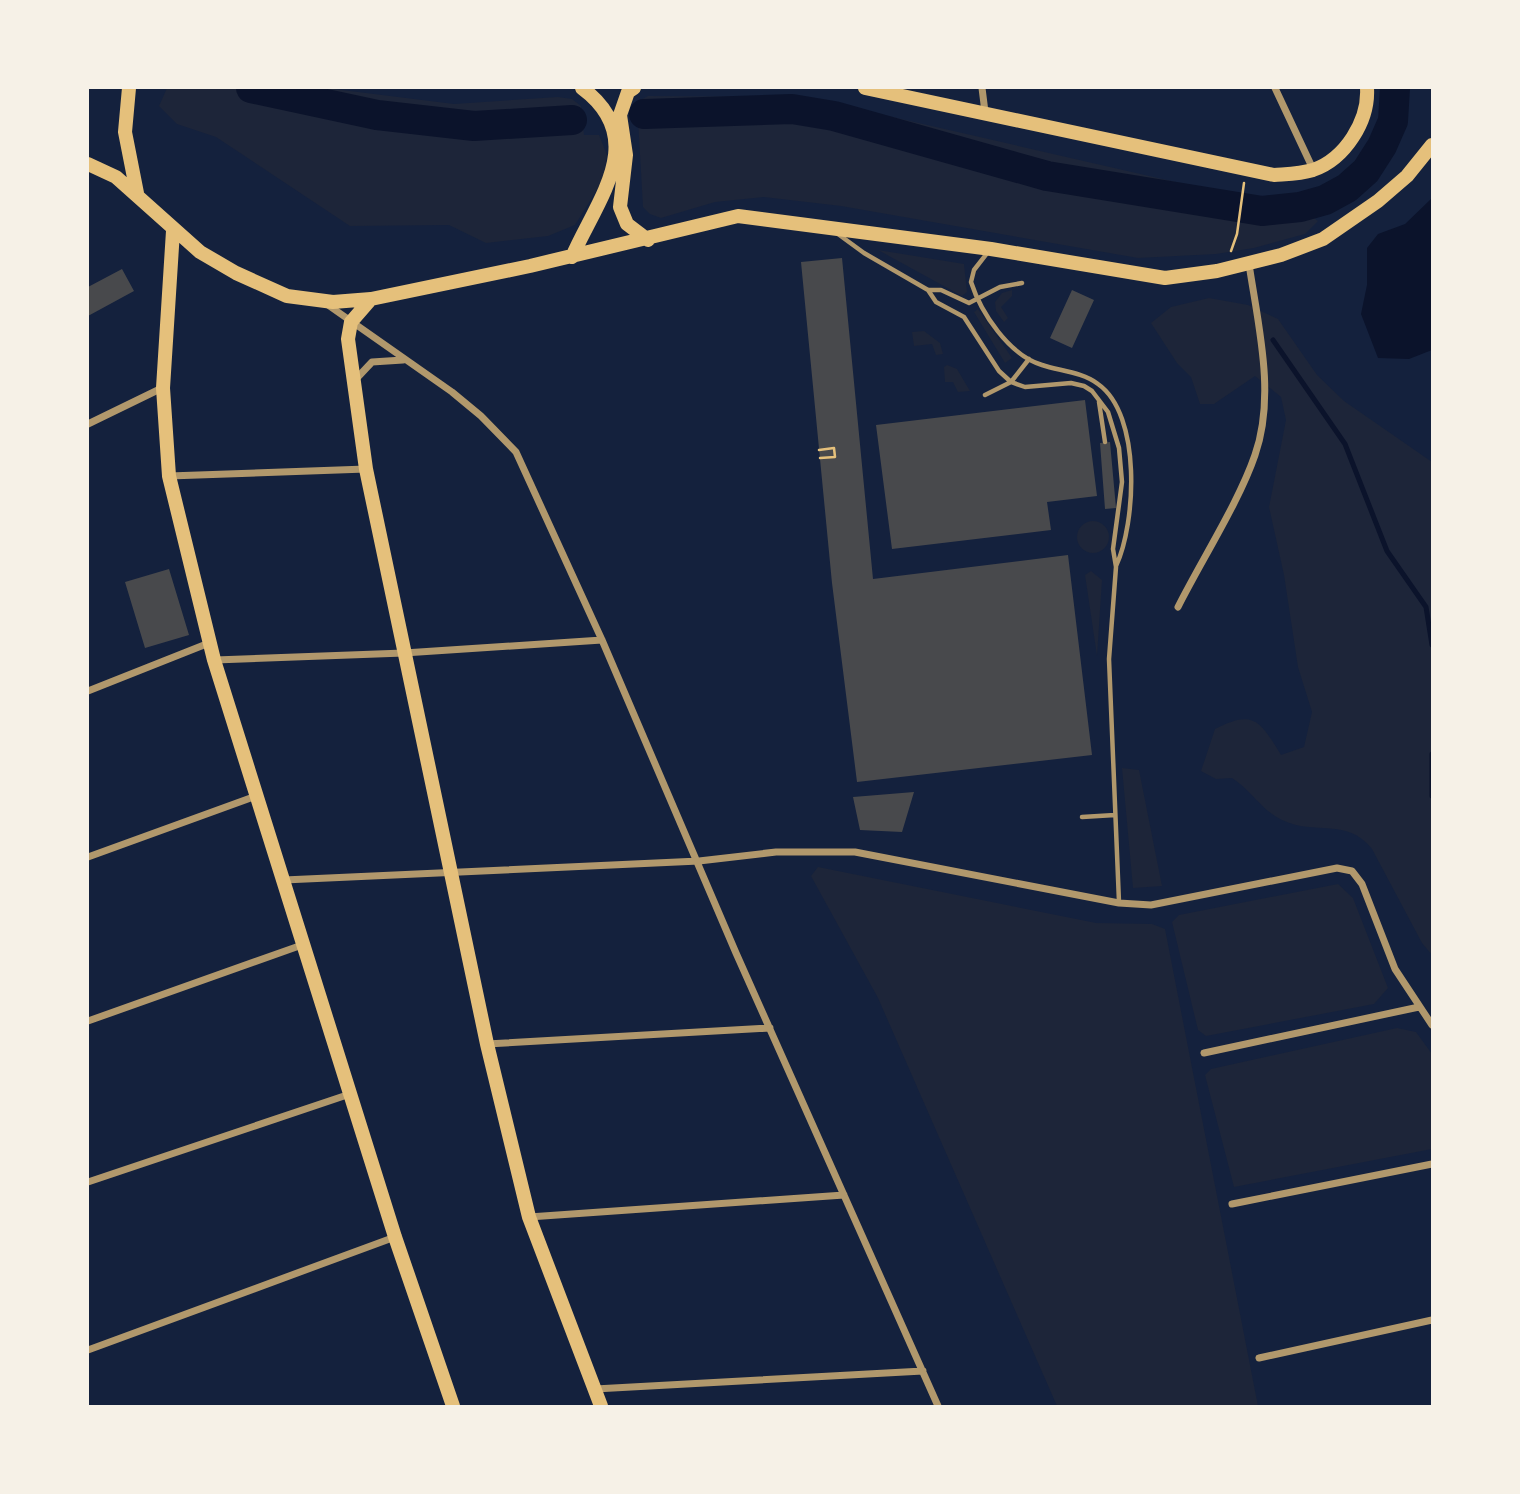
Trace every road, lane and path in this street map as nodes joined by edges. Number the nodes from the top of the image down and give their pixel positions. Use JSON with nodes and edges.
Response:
{"nodes":[{"id":1,"x":129,"y":88,"type":"edge"},
{"id":2,"x":582,"y":88,"type":"edge"},
{"id":3,"x":634,"y":88,"type":"edge"},
{"id":4,"x":865,"y":88,"type":"edge"},
{"id":5,"x":982,"y":88,"type":"edge"},
{"id":6,"x":1275,"y":88,"type":"edge"},
{"id":7,"x":1367,"y":88,"type":"edge"},
{"id":8,"x":985,"y":112,"type":"junction"},
{"id":9,"x":1433,"y":145,"type":"edge"},
{"id":10,"x":88,"y":164,"type":"edge"},
{"id":11,"x":1314,"y":170,"type":"junction"},
{"id":12,"x":1244,"y":185,"type":"dead end"},
{"id":13,"x":137,"y":193,"type":"junction"},
{"id":14,"x":830,"y":228,"type":"junction"},
{"id":15,"x":173,"y":231,"type":"junction"},
{"id":16,"x":648,"y":240,"type":"junction"},
{"id":17,"x":990,"y":249,"type":"junction"},
{"id":18,"x":572,"y":257,"type":"junction"},
{"id":19,"x":1228,"y":258,"type":"dead end"},
{"id":20,"x":1249,"y":264,"type":"junction"},
{"id":21,"x":1022,"y":283,"type":"dead end"},
{"id":22,"x":928,"y":290,"type":"junction"},
{"id":23,"x":371,"y":299,"type":"junction"},
{"id":24,"x":979,"y":300,"type":"junction"},
{"id":25,"x":321,"y":301,"type":"junction"},
{"id":26,"x":351,"y":322,"type":"junction"},
{"id":27,"x":1029,"y":359,"type":"junction"},
{"id":28,"x":404,"y":360,"type":"junction"},
{"id":29,"x":354,"y":381,"type":"junction"},
{"id":30,"x":1011,"y":382,"type":"junction"},
{"id":31,"x":163,"y":388,"type":"junction"},
{"id":32,"x":985,"y":395,"type":"dead end"},
{"id":33,"x":1099,"y":399,"type":"junction"},
{"id":34,"x":88,"y":424,"type":"edge"},
{"id":35,"x":1105,"y":442,"type":"dead end"},
{"id":36,"x":819,"y":450,"type":"dead end"},
{"id":37,"x":820,"y":458,"type":"dead end"},
{"id":38,"x":366,"y":469,"type":"junction"},
{"id":39,"x":169,"y":476,"type":"junction"},
{"id":40,"x":1116,"y":567,"type":"junction"},
{"id":41,"x":1178,"y":607,"type":"dead end"},
{"id":42,"x":602,"y":640,"type":"junction"},
{"id":43,"x":209,"y":643,"type":"junction"},
{"id":44,"x":404,"y":653,"type":"junction"},
{"id":45,"x":214,"y":660,"type":"junction"},
{"id":46,"x":88,"y":691,"type":"edge"},
{"id":47,"x":257,"y":796,"type":"junction"},
{"id":48,"x":1115,"y":815,"type":"junction"},
{"id":49,"x":1082,"y":817,"type":"dead end"},
{"id":50,"x":88,"y":858,"type":"edge"},
{"id":51,"x":699,"y":861,"type":"junction"},
{"id":52,"x":451,"y":874,"type":"junction"},
{"id":53,"x":284,"y":880,"type":"junction"},
{"id":54,"x":1119,"y":903,"type":"junction"},
{"id":55,"x":302,"y":945,"type":"junction"},
{"id":56,"x":1419,"y":1007,"type":"junction"},
{"id":57,"x":88,"y":1021,"type":"edge"},
{"id":58,"x":1433,"y":1025,"type":"edge"},
{"id":59,"x":770,"y":1028,"type":"junction"},
{"id":60,"x":487,"y":1044,"type":"junction"},
{"id":61,"x":1204,"y":1053,"type":"dead end"},
{"id":62,"x":350,"y":1094,"type":"junction"},
{"id":63,"x":1433,"y":1164,"type":"edge"},
{"id":64,"x":88,"y":1182,"type":"edge"},
{"id":65,"x":844,"y":1195,"type":"junction"},
{"id":66,"x":1232,"y":1204,"type":"dead end"},
{"id":67,"x":529,"y":1217,"type":"junction"},
{"id":68,"x":395,"y":1237,"type":"junction"},
{"id":69,"x":1433,"y":1320,"type":"edge"},
{"id":70,"x":88,"y":1350,"type":"edge"},
{"id":71,"x":1259,"y":1358,"type":"dead end"},
{"id":72,"x":923,"y":1371,"type":"junction"},
{"id":73,"x":595,"y":1389,"type":"junction"},
{"id":74,"x":451,"y":1406,"type":"edge"},
{"id":75,"x":601,"y":1406,"type":"edge"},
{"id":76,"x":938,"y":1406,"type":"edge"}],
"edges":[{"from":1,"to":13,"type":"main road"},
{"from":2,"to":18,"type":"main road"},
{"from":3,"to":16,"type":"main road"},
{"from":4,"to":8,"type":"main road"},
{"from":5,"to":8,"type":"street"},
{"from":6,"to":11,"type":"street"},
{"from":7,"to":11,"type":"main road"},
{"from":8,"to":11,"type":"main road"},
{"from":9,"to":20,"type":"main road"},
{"from":10,"to":13,"type":"main road"},
{"from":12,"to":19,"type":"path"},
{"from":13,"to":15,"type":"main road"},
{"from":14,"to":16,"type":"main road"},
{"from":14,"to":17,"type":"main road"},
{"from":14,"to":22,"type":"lane"},
{"from":15,"to":25,"type":"main road"},
{"from":15,"to":31,"type":"main road"},
{"from":16,"to":18,"type":"main road"},
{"from":17,"to":20,"type":"main road"},
{"from":17,"to":24,"type":"lane"},
{"from":18,"to":23,"type":"main road"},
{"from":20,"to":41,"type":"street"},
{"from":21,"to":24,"type":"lane"},
{"from":22,"to":24,"type":"lane"},
{"from":22,"to":30,"type":"lane"},
{"from":23,"to":25,"type":"main road"},
{"from":23,"to":26,"type":"main road"},
{"from":24,"to":27,"type":"lane"},
{"from":25,"to":26,"type":"street"},
{"from":26,"to":28,"type":"street"},
{"from":26,"to":29,"type":"main road"},
{"from":27,"to":30,"type":"lane"},
{"from":27,"to":40,"type":"lane"},
{"from":28,"to":29,"type":"street"},
{"from":28,"to":42,"type":"street"},
{"from":29,"to":38,"type":"main road"},
{"from":30,"to":32,"type":"lane"},
{"from":30,"to":33,"type":"lane"},
{"from":31,"to":34,"type":"street"},
{"from":31,"to":39,"type":"main road"},
{"from":33,"to":35,"type":"lane"},
{"from":33,"to":40,"type":"lane"},
{"from":36,"to":37,"type":"path"},
{"from":38,"to":39,"type":"street"},
{"from":38,"to":44,"type":"main road"},
{"from":39,"to":43,"type":"main road"},
{"from":40,"to":48,"type":"lane"},
{"from":42,"to":44,"type":"street"},
{"from":42,"to":51,"type":"street"},
{"from":43,"to":45,"type":"main road"},
{"from":43,"to":46,"type":"street"},
{"from":44,"to":45,"type":"street"},
{"from":44,"to":52,"type":"main road"},
{"from":45,"to":47,"type":"main road"},
{"from":47,"to":50,"type":"street"},
{"from":47,"to":53,"type":"main road"},
{"from":48,"to":49,"type":"lane"},
{"from":48,"to":54,"type":"lane"},
{"from":51,"to":52,"type":"street"},
{"from":51,"to":54,"type":"street"},
{"from":51,"to":59,"type":"street"},
{"from":52,"to":53,"type":"street"},
{"from":52,"to":60,"type":"main road"},
{"from":53,"to":55,"type":"main road"},
{"from":54,"to":56,"type":"street"},
{"from":55,"to":57,"type":"street"},
{"from":55,"to":62,"type":"main road"},
{"from":56,"to":58,"type":"street"},
{"from":56,"to":61,"type":"street"},
{"from":59,"to":60,"type":"street"},
{"from":59,"to":65,"type":"street"},
{"from":60,"to":67,"type":"main road"},
{"from":62,"to":64,"type":"street"},
{"from":62,"to":68,"type":"main road"},
{"from":63,"to":66,"type":"street"},
{"from":65,"to":67,"type":"street"},
{"from":65,"to":72,"type":"street"},
{"from":67,"to":73,"type":"main road"},
{"from":68,"to":70,"type":"street"},
{"from":68,"to":74,"type":"main road"},
{"from":69,"to":71,"type":"street"},
{"from":72,"to":73,"type":"street"},
{"from":72,"to":76,"type":"street"},
{"from":73,"to":75,"type":"main road"}]}
